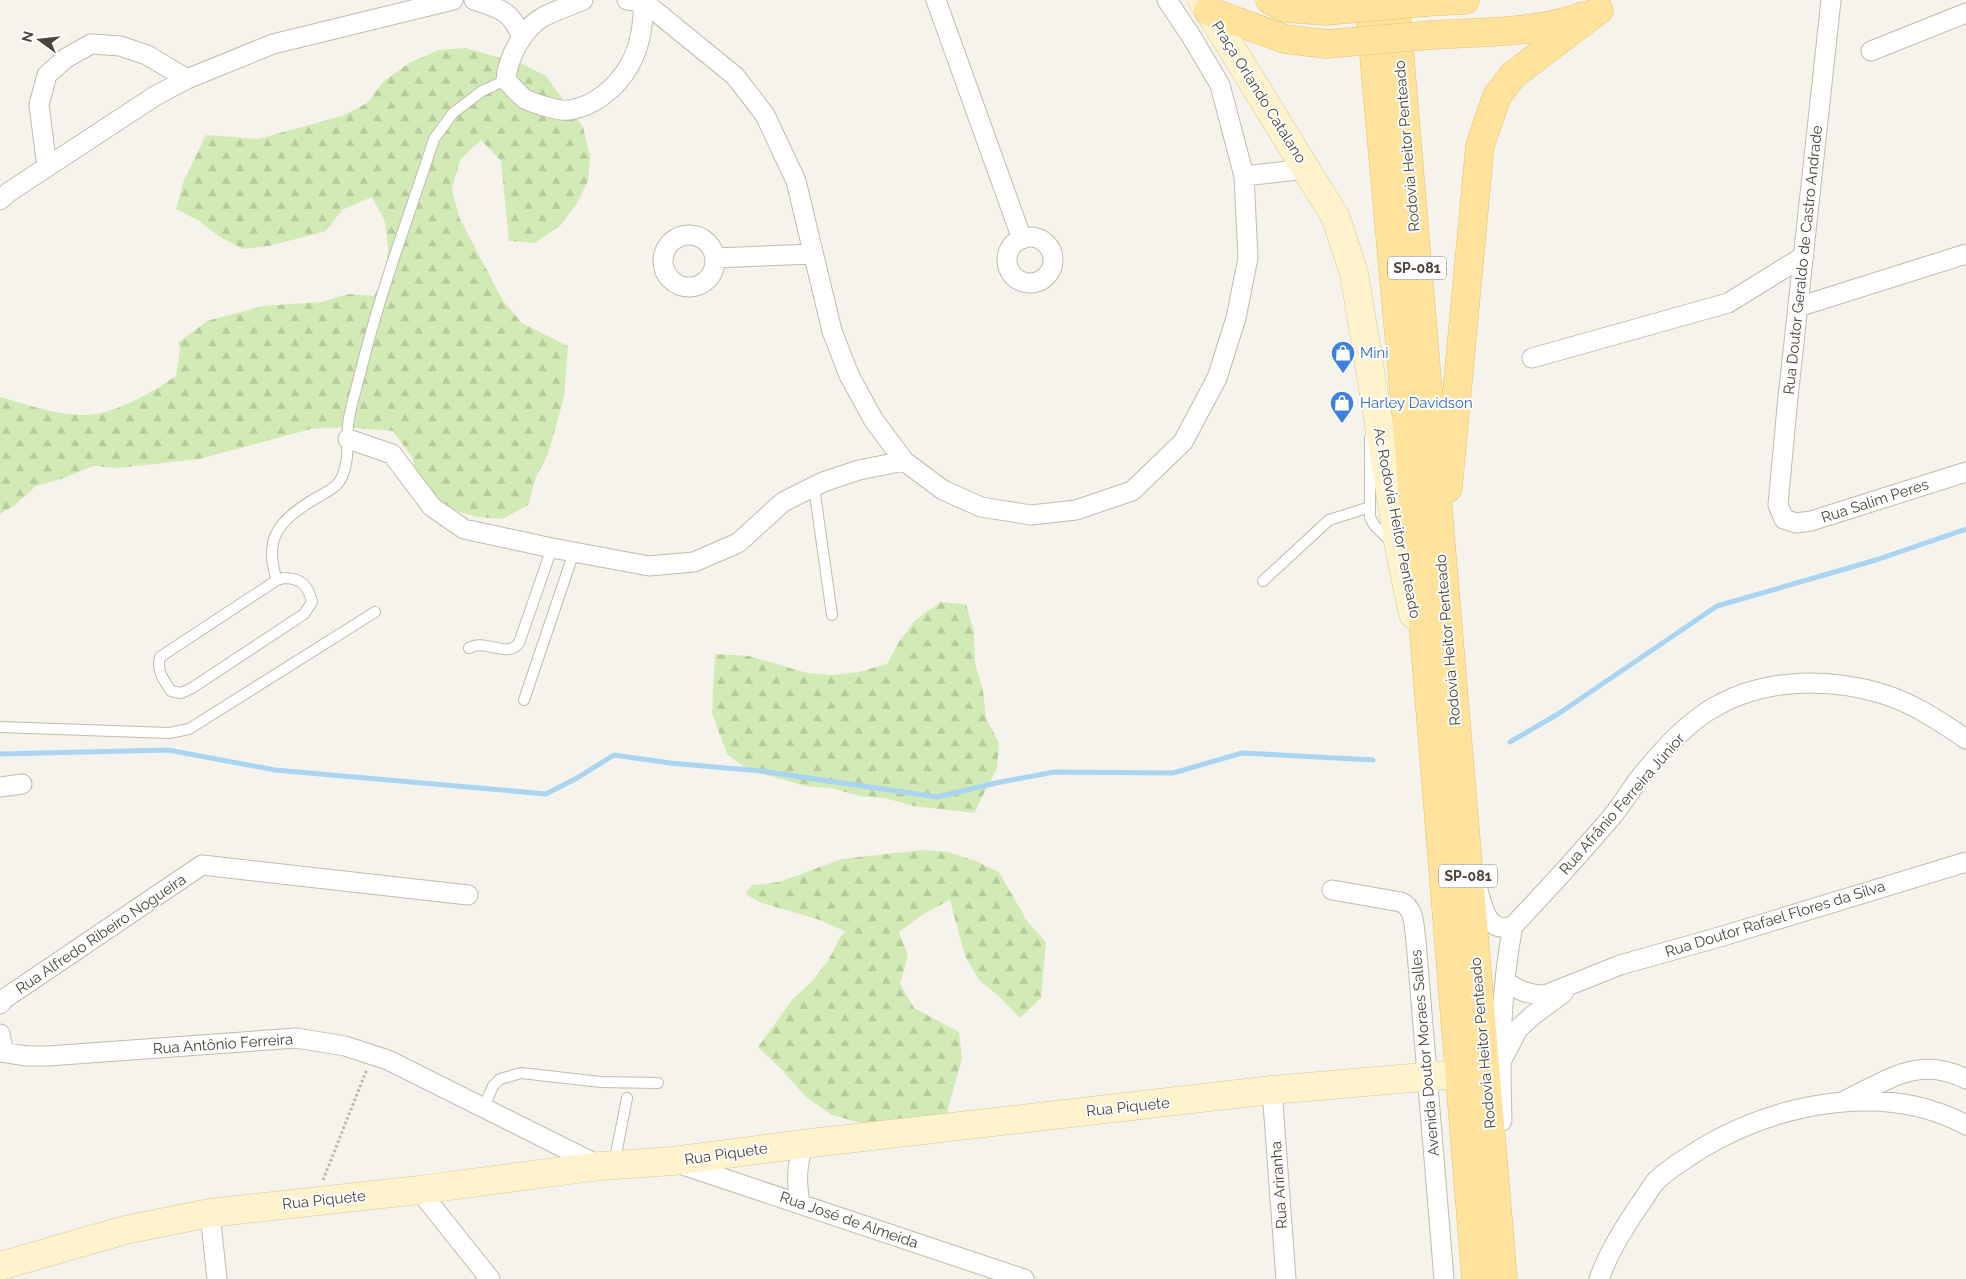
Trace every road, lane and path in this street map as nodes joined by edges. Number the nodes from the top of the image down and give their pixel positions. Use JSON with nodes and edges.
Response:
{"nodes":[{"id":1,"x":453,"y":0,"type":"edge"},
{"id":2,"x":474,"y":0,"type":"edge"},
{"id":3,"x":583,"y":0,"type":"edge"},
{"id":4,"x":936,"y":0,"type":"edge"},
{"id":5,"x":1167,"y":0,"type":"edge"},
{"id":6,"x":1270,"y":0,"type":"edge"},
{"id":7,"x":1369,"y":0,"type":"edge"},
{"id":8,"x":1395,"y":0,"type":"edge"},
{"id":9,"x":1466,"y":0,"type":"edge"},
{"id":10,"x":1831,"y":0,"type":"edge"},
{"id":11,"x":638,"y":1,"type":"edge"},
{"id":12,"x":1205,"y":5,"type":"edge"},
{"id":13,"x":1606,"y":5,"type":"edge"},
{"id":14,"x":1966,"y":13,"type":"edge"},
{"id":15,"x":522,"y":37,"type":"junction"},
{"id":16,"x":1871,"y":51,"type":"dead end"},
{"id":17,"x":187,"y":79,"type":"junction"},
{"id":18,"x":506,"y":80,"type":"junction"},
{"id":19,"x":47,"y":167,"type":"junction"},
{"id":20,"x":1307,"y":169,"type":"junction"},
{"id":21,"x":1244,"y":176,"type":"junction"},
{"id":22,"x":3,"y":195,"type":"edge"},
{"id":23,"x":1022,"y":239,"type":"dead end"},
{"id":24,"x":813,"y":254,"type":"junction"},
{"id":25,"x":1966,"y":254,"type":"edge"},
{"id":26,"x":1804,"y":256,"type":"junction"},
{"id":27,"x":716,"y":258,"type":"dead end"},
{"id":28,"x":1798,"y":307,"type":"junction"},
{"id":29,"x":1532,"y":358,"type":"dead end"},
{"id":30,"x":1369,"y":372,"type":"junction"},
{"id":31,"x":348,"y":439,"type":"junction"},
{"id":32,"x":904,"y":461,"type":"junction"},
{"id":33,"x":1966,"y":472,"type":"edge"},
{"id":34,"x":814,"y":487,"type":"junction"},
{"id":35,"x":1370,"y":507,"type":"junction"},
{"id":36,"x":1784,"y":519,"type":"joint"},
{"id":37,"x":552,"y":548,"type":"junction"},
{"id":38,"x":574,"y":552,"type":"junction"},
{"id":39,"x":1400,"y":552,"type":"junction"},
{"id":40,"x":1441,"y":559,"type":"junction"},
{"id":41,"x":277,"y":580,"type":"junction"},
{"id":42,"x":1263,"y":581,"type":"dead end"},
{"id":43,"x":375,"y":612,"type":"dead end"},
{"id":44,"x":832,"y":615,"type":"dead end"},
{"id":45,"x":469,"y":648,"type":"dead end"},
{"id":46,"x":1428,"y":679,"type":"junction"},
{"id":47,"x":524,"y":700,"type":"dead end"},
{"id":48,"x":0,"y":727,"type":"edge"},
{"id":49,"x":1963,"y":735,"type":"edge"},
{"id":50,"x":22,"y":784,"type":"dead end"},
{"id":51,"x":0,"y":787,"type":"edge"},
{"id":52,"x":1466,"y":854,"type":"junction"},
{"id":53,"x":1966,"y":862,"type":"edge"},
{"id":54,"x":1332,"y":890,"type":"dead end"},
{"id":55,"x":468,"y":896,"type":"dead end"},
{"id":56,"x":1513,"y":926,"type":"junction"},
{"id":57,"x":1585,"y":978,"type":"junction"},
{"id":58,"x":1505,"y":982,"type":"junction"},
{"id":59,"x":0,"y":1004,"type":"edge"},
{"id":60,"x":0,"y":1034,"type":"edge"},
{"id":61,"x":0,"y":1050,"type":"edge"},
{"id":62,"x":372,"y":1055,"type":"junction"},
{"id":63,"x":1500,"y":1064,"type":"junction"},
{"id":64,"x":1458,"y":1074,"type":"junction"},
{"id":65,"x":1426,"y":1078,"type":"junction"},
{"id":66,"x":1966,"y":1079,"type":"edge"},
{"id":67,"x":658,"y":1083,"type":"dead end"},
{"id":68,"x":1272,"y":1090,"type":"junction"},
{"id":69,"x":627,"y":1098,"type":"dead end"},
{"id":70,"x":1844,"y":1101,"type":"junction"},
{"id":71,"x":484,"y":1107,"type":"junction"},
{"id":72,"x":1966,"y":1125,"type":"edge"},
{"id":73,"x":803,"y":1144,"type":"junction"},
{"id":74,"x":672,"y":1162,"type":"junction"},
{"id":75,"x":607,"y":1166,"type":"junction"},
{"id":76,"x":419,"y":1190,"type":"junction"},
{"id":77,"x":315,"y":1202,"type":"junction"},
{"id":78,"x":800,"y":1203,"type":"junction"},
{"id":79,"x":210,"y":1213,"type":"junction"},
{"id":80,"x":1498,"y":1216,"type":"junction"},
{"id":81,"x":0,"y":1266,"type":"edge"},
{"id":82,"x":217,"y":1279,"type":"edge"},
{"id":83,"x":490,"y":1279,"type":"edge"},
{"id":84,"x":1024,"y":1279,"type":"edge"},
{"id":85,"x":1286,"y":1279,"type":"edge"},
{"id":86,"x":1444,"y":1279,"type":"edge"},
{"id":87,"x":1476,"y":1279,"type":"edge"},
{"id":88,"x":1503,"y":1279,"type":"edge"},
{"id":89,"x":1599,"y":1279,"type":"edge"}],
"edges":[{"from":1,"to":17,"type":"street"},
{"from":2,"to":15,"type":"street"},
{"from":3,"to":15,"type":"street"},
{"from":4,"to":23,"type":"street"},
{"from":5,"to":21,"type":"street","name":"Praça Orlando Catalano"},
{"from":6,"to":9,"type":"main road","bridge":true},
{"from":7,"to":46,"type":"main road","name":"Rodovia Heitor Penteado","number":"SP-081"},
{"from":8,"to":40,"type":"main road","name":"Rodovia Heitor Penteado","number":"SP-081"},
{"from":10,"to":26,"type":"street","name":"Rua Doutor Geraldo de Castro Andrade"},
{"from":11,"to":18,"type":"street"},
{"from":11,"to":24,"type":"street"},
{"from":12,"to":13,"type":"main road","bridge":true},
{"from":12,"to":20,"type":"street","name":"Praça Orlando Catalano"},
{"from":13,"to":40,"type":"main road"},
{"from":14,"to":16,"type":"street"},
{"from":15,"to":18,"type":"street"},
{"from":17,"to":19,"type":"street"},
{"from":17,"to":19,"type":"street"},
{"from":18,"to":31,"type":"lane"},
{"from":19,"to":22,"type":"street"},
{"from":20,"to":21,"type":"street","name":"Praça Orlando Catalano"},
{"from":20,"to":30,"type":"street","name":"Ac Rodovia Heitor Penteado"},
{"from":21,"to":32,"type":"street"},
{"from":24,"to":27,"type":"street"},
{"from":24,"to":32,"type":"street"},
{"from":25,"to":28,"type":"street"},
{"from":26,"to":28,"type":"street","name":"Rua Doutor Geraldo de Castro Andrade"},
{"from":26,"to":29,"type":"street"},
{"from":28,"to":36,"type":"street","name":"Rua Doutor Geraldo de Castro Andrade"},
{"from":30,"to":35,"type":"lane"},
{"from":30,"to":39,"type":"street","name":"Ac Rodovia Heitor Penteado"},
{"from":31,"to":37,"type":"street"},
{"from":31,"to":41,"type":"lane"},
{"from":32,"to":34,"type":"street"},
{"from":33,"to":36,"type":"street","name":"Rua Salim Peres"},
{"from":34,"to":38,"type":"street"},
{"from":34,"to":44,"type":"lane"},
{"from":35,"to":39,"type":"lane"},
{"from":35,"to":42,"type":"lane"},
{"from":37,"to":38,"type":"street"},
{"from":37,"to":45,"type":"lane"},
{"from":38,"to":47,"type":"lane"},
{"from":39,"to":46,"type":"street","name":"Ac Rodovia Heitor Penteado"},
{"from":40,"to":52,"type":"main road","name":"Rodovia Heitor Penteado","number":"SP-081"},
{"from":41,"to":41,"type":"lane"},
{"from":43,"to":48,"type":"lane"},
{"from":46,"to":64,"type":"main road","name":"Rodovia Heitor Penteado","number":"SP-081"},
{"from":49,"to":56,"type":"street","name":"Rua Afrânio Ferreira Júnior"},
{"from":50,"to":51,"type":"street"},
{"from":52,"to":56,"type":"street"},
{"from":52,"to":80,"type":"main road","name":"Rodovia Heitor Penteado","number":"SP-081"},
{"from":53,"to":57,"type":"street","name":"Rua Doutor Rafael Flores da Silva"},
{"from":54,"to":65,"type":"street","name":"Avenida Doutor Moraes Salles"},
{"from":55,"to":59,"type":"street","name":"Rua Alfredo Ribeiro Nogueira"},
{"from":56,"to":58,"type":"street"},
{"from":57,"to":58,"type":"street","name":"Rua Doutor Rafael Flores da Silva"},
{"from":57,"to":63,"type":"street","name":"Rua Doutor Rafael Flores da Silva"},
{"from":58,"to":63,"type":"street"},
{"from":60,"to":61,"type":"street"},
{"from":61,"to":62,"type":"street","name":"Rua Antônio Ferreira"},
{"from":62,"to":71,"type":"street","name":"Rua Antônio Ferreira"},
{"from":62,"to":77,"type":"path"},
{"from":63,"to":80,"type":"street"},
{"from":64,"to":65,"type":"street","name":"Rua Piquete"},
{"from":64,"to":87,"type":"main road","name":"Rodovia Heitor Penteado","number":"SP-081"},
{"from":65,"to":68,"type":"street","name":"Rua Piquete"},
{"from":65,"to":86,"type":"street","name":"Avenida Doutor Moraes Salles"},
{"from":66,"to":70,"type":"street"},
{"from":67,"to":71,"type":"lane"},
{"from":68,"to":73,"type":"street","name":"Rua Piquete"},
{"from":68,"to":85,"type":"street","name":"Rua Ariranha"},
{"from":69,"to":75,"type":"lane"},
{"from":70,"to":72,"type":"street"},
{"from":70,"to":89,"type":"street"},
{"from":71,"to":75,"type":"street","name":"Rua Antônio Ferreira"},
{"from":73,"to":74,"type":"street","name":"Rua Piquete"},
{"from":73,"to":78,"type":"street"},
{"from":74,"to":75,"type":"street","name":"Rua Piquete"},
{"from":74,"to":78,"type":"street","name":"Rua José de Almeida"},
{"from":75,"to":76,"type":"street","name":"Rua Piquete"},
{"from":76,"to":77,"type":"street","name":"Rua Piquete"},
{"from":76,"to":83,"type":"street"},
{"from":77,"to":79,"type":"street","name":"Rua Piquete"},
{"from":78,"to":84,"type":"street","name":"Rua José de Almeida"},
{"from":79,"to":81,"type":"street","name":"Rua Piquete"},
{"from":79,"to":82,"type":"street"},
{"from":80,"to":88,"type":"main road","name":"Rodovia Heitor Penteado","number":"SP-081"}]}
